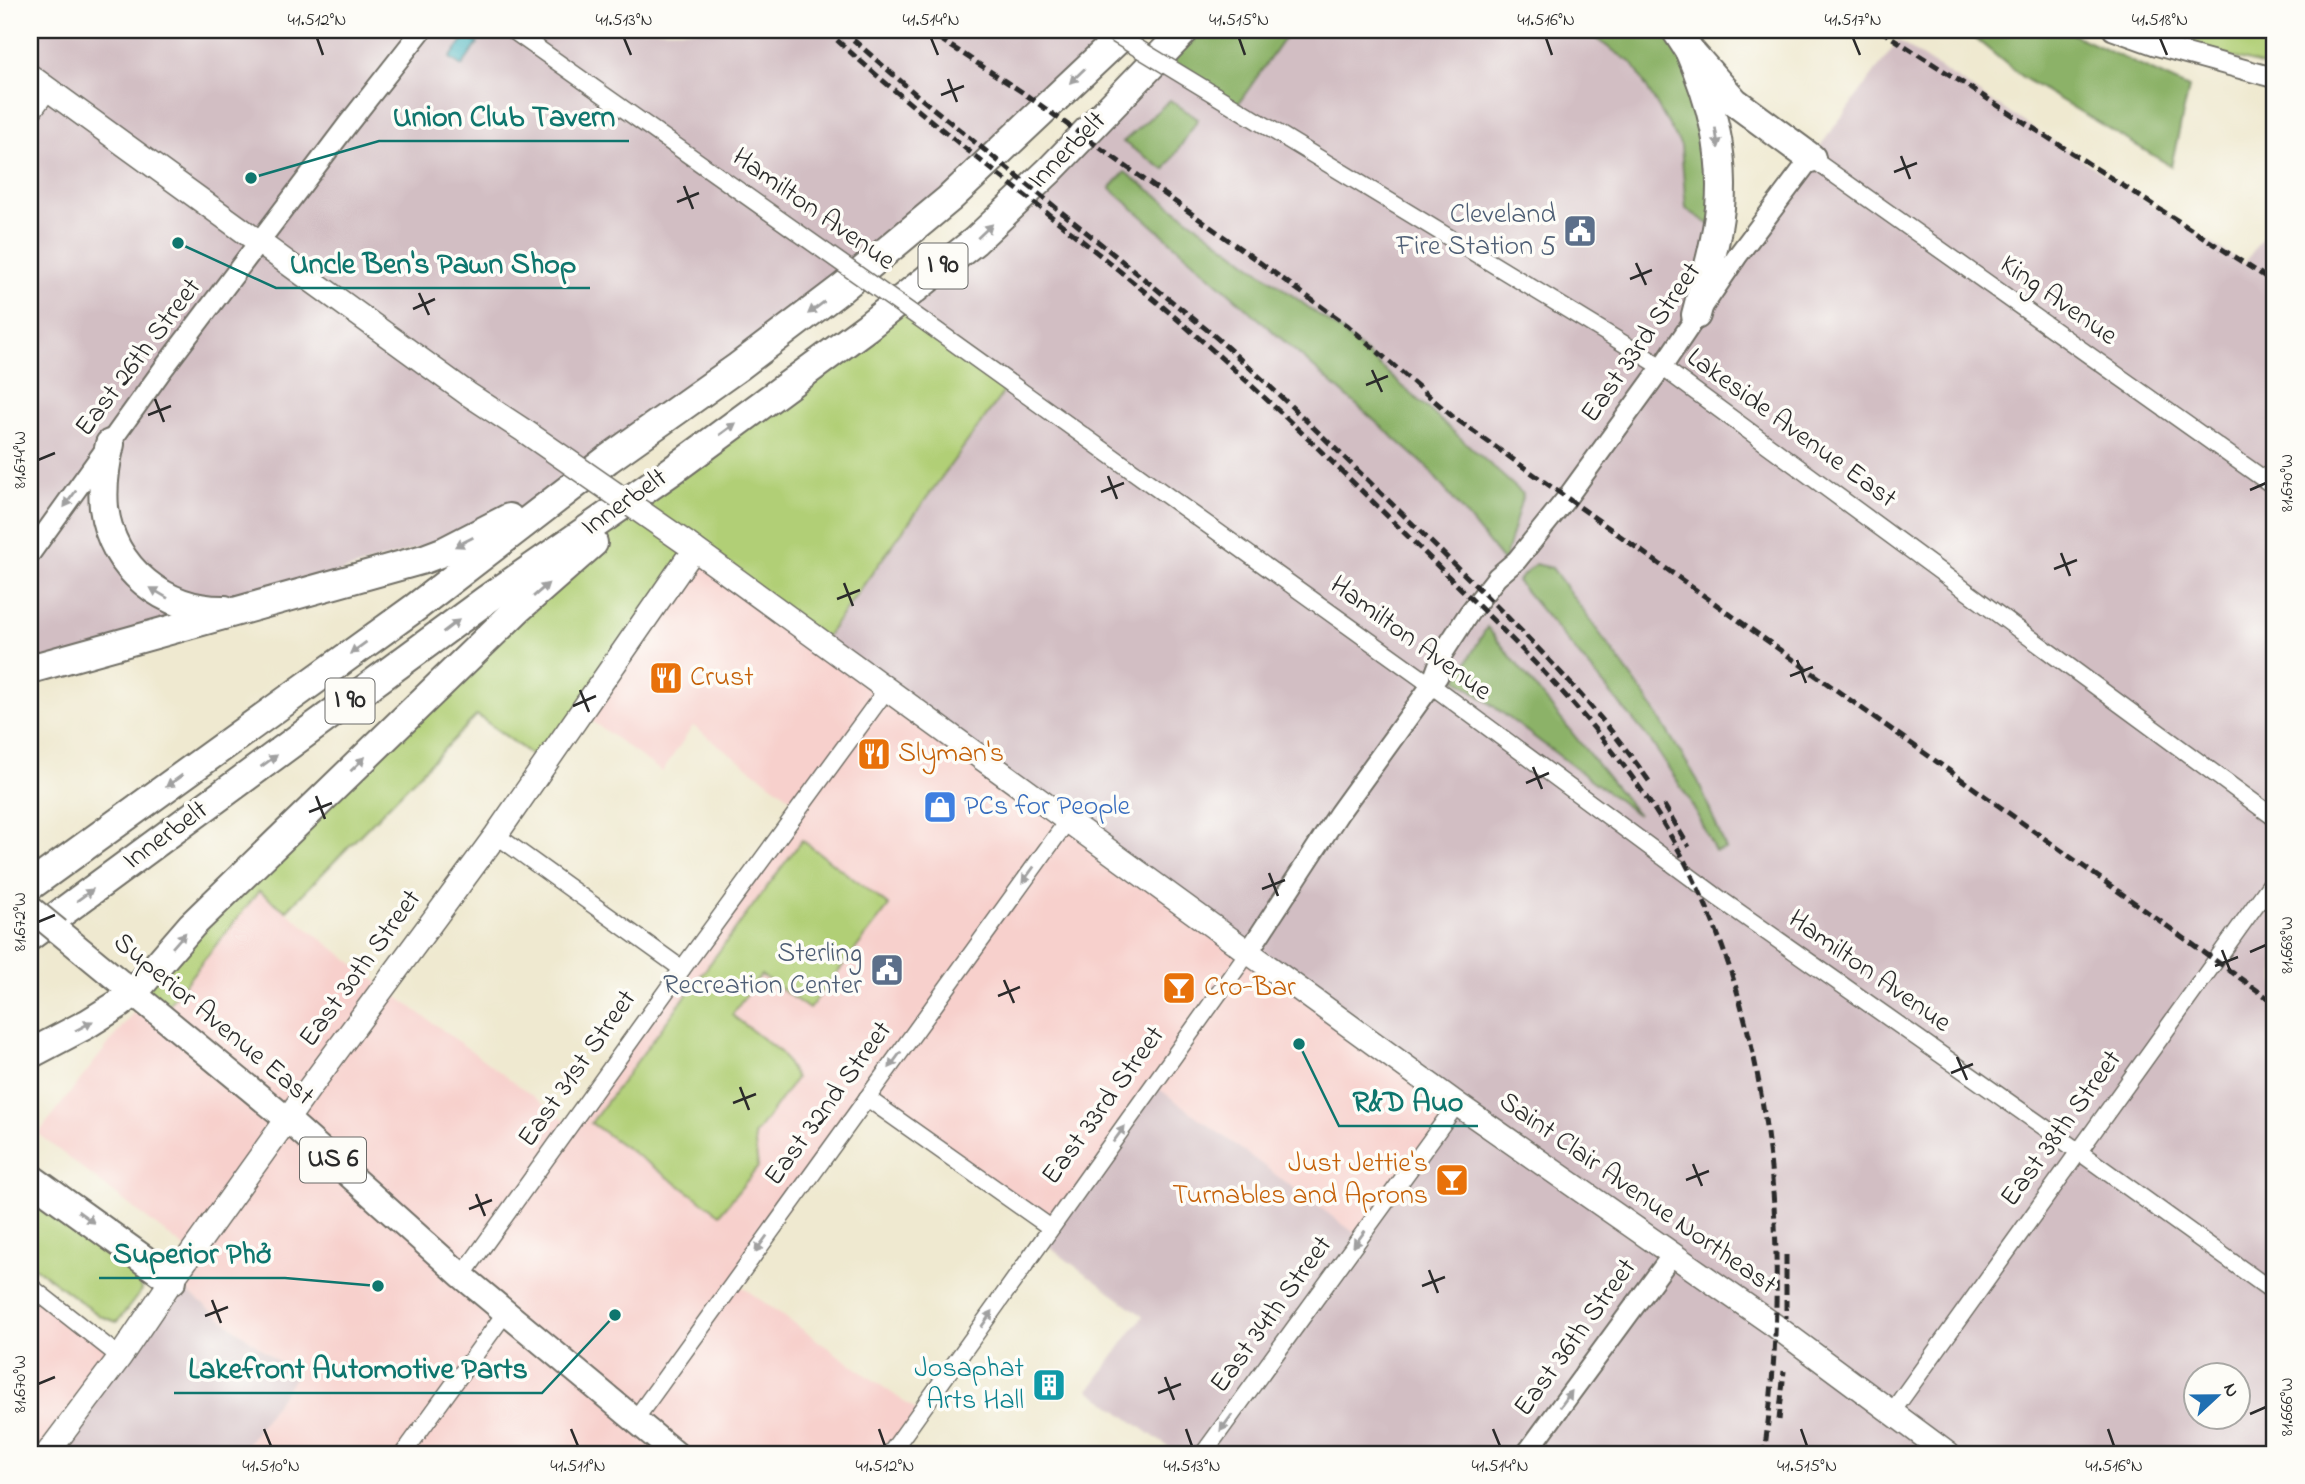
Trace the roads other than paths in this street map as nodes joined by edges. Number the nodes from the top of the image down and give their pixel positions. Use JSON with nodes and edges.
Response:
{"nodes":[{"id":1,"x":512,"y":30,"type":"edge"},
{"id":2,"x":1108,"y":30,"type":"edge"},
{"id":3,"x":1128,"y":30,"type":"edge"},
{"id":4,"x":1185,"y":30,"type":"edge"},
{"id":5,"x":2113,"y":30,"type":"edge"},
{"id":6,"x":414,"y":33,"type":"edge"},
{"id":7,"x":1683,"y":40,"type":"edge"},
{"id":8,"x":30,"y":76,"type":"edge"},
{"id":9,"x":2275,"y":78,"type":"edge"},
{"id":10,"x":49,"y":90,"type":"junction"},
{"id":11,"x":30,"y":116,"type":"edge"},
{"id":12,"x":1811,"y":158,"type":"junction"},
{"id":13,"x":260,"y":243,"type":"junction"},
{"id":14,"x":1696,"y":315,"type":"junction"},
{"id":15,"x":1661,"y":367,"type":"junction"},
{"id":16,"x":110,"y":444,"type":"junction"},
{"id":17,"x":608,"y":459,"type":"junction"},
{"id":18,"x":673,"y":470,"type":"junction"},
{"id":19,"x":2275,"y":487,"type":"edge"},
{"id":20,"x":690,"y":546,"type":"junction"},
{"id":21,"x":30,"y":554,"type":"edge"},
{"id":22,"x":248,"y":609,"type":"junction"},
{"id":23,"x":30,"y":669,"type":"edge"},
{"id":24,"x":1431,"y":685,"type":"junction"},
{"id":25,"x":887,"y":689,"type":"junction"},
{"id":26,"x":2275,"y":818,"type":"edge"},
{"id":27,"x":1068,"y":820,"type":"junction"},
{"id":28,"x":496,"y":835,"type":"junction"},
{"id":29,"x":2275,"y":878,"type":"edge"},
{"id":30,"x":30,"y":886,"type":"edge"},
{"id":31,"x":30,"y":908,"type":"edge"},
{"id":32,"x":30,"y":936,"type":"edge"},
{"id":33,"x":1249,"y":951,"type":"junction"},
{"id":34,"x":682,"y":969,"type":"junction"},
{"id":35,"x":134,"y":992,"type":"junction"},
{"id":36,"x":30,"y":1054,"type":"edge"},
{"id":37,"x":867,"y":1098,"type":"junction"},
{"id":38,"x":1457,"y":1104,"type":"junction"},
{"id":39,"x":288,"y":1120,"type":"junction"},
{"id":40,"x":2078,"y":1151,"type":"junction"},
{"id":41,"x":30,"y":1178,"type":"edge"},
{"id":42,"x":1051,"y":1228,"type":"junction"},
{"id":43,"x":1672,"y":1255,"type":"junction"},
{"id":44,"x":462,"y":1276,"type":"junction"},
{"id":45,"x":172,"y":1280,"type":"junction"},
{"id":46,"x":31,"y":1288,"type":"edge"},
{"id":47,"x":2275,"y":1293,"type":"edge"},
{"id":48,"x":506,"y":1312,"type":"junction"},
{"id":49,"x":120,"y":1357,"type":"junction"},
{"id":50,"x":1892,"y":1412,"type":"junction"},
{"id":51,"x":634,"y":1420,"type":"junction"},
{"id":52,"x":672,"y":1453,"type":"edge"},
{"id":53,"x":47,"y":1454,"type":"edge"},
{"id":54,"x":403,"y":1454,"type":"edge"},
{"id":55,"x":890,"y":1454,"type":"edge"},
{"id":56,"x":1203,"y":1454,"type":"edge"},
{"id":57,"x":1526,"y":1454,"type":"edge"},
{"id":58,"x":1948,"y":1454,"type":"edge"}],
"edges":[{"from":1,"to":24,"type":"street","name":"Hamilton Avenue","bridge":true},
{"from":2,"to":15,"type":"street","name":"Lakeside Avenue East","bridge":true},
{"from":3,"to":17,"type":"highway","name":"Innerbelt","number":"I 90","one_way":true},
{"from":18,"to":4,"type":"highway","name":"Innerbelt","number":"I 90","one_way":true},
{"from":5,"to":9,"type":"street"},
{"from":6,"to":13,"type":"street","name":"East 26th Street"},
{"from":7,"to":12,"type":"highway"},
{"from":7,"to":14,"type":"highway","one_way":true},
{"from":8,"to":10,"type":"main road","name":"Saint Clair Avenue Northeast"},
{"from":10,"to":11,"type":"street"},
{"from":10,"to":13,"type":"main road","name":"Saint Clair Avenue Northeast"},
{"from":12,"to":14,"type":"street","name":"East 33rd Street"},
{"from":12,"to":19,"type":"street","name":"King Avenue"},
{"from":13,"to":16,"type":"street","name":"East 26th Street"},
{"from":13,"to":20,"type":"main road","name":"Saint Clair Avenue Northeast","bridge":true},
{"from":14,"to":15,"type":"street","name":"East 33rd Street"},
{"from":15,"to":24,"type":"street","name":"East 33rd Street"},
{"from":15,"to":26,"type":"street","name":"Lakeside Avenue East"},
{"from":16,"to":21,"type":"street","name":"East 26th Street","one_way":true},
{"from":22,"to":16,"type":"highway","one_way":true},
{"from":17,"to":22,"type":"highway","one_way":true},
{"from":17,"to":30,"type":"highway","name":"Innerbelt","number":"I 90","one_way":true},
{"from":32,"to":18,"type":"highway","name":"Innerbelt","number":"I 90","one_way":true},
{"from":35,"to":18,"type":"highway","one_way":true},
{"from":20,"to":25,"type":"main road","name":"Saint Clair Avenue Northeast"},
{"from":20,"to":28,"type":"main road","name":"East 30th Street"},
{"from":22,"to":23,"type":"highway"},
{"from":24,"to":33,"type":"street","name":"East 33rd Street"},
{"from":24,"to":40,"type":"street","name":"Hamilton Avenue"},
{"from":25,"to":27,"type":"main road","name":"Saint Clair Avenue Northeast"},
{"from":25,"to":34,"type":"street","name":"East 31st Street"},
{"from":27,"to":33,"type":"main road","name":"Saint Clair Avenue Northeast"},
{"from":27,"to":37,"type":"street","name":"East 32nd Street","one_way":true},
{"from":28,"to":34,"type":"street"},
{"from":28,"to":39,"type":"main road","name":"East 30th Street"},
{"from":29,"to":40,"type":"street","name":"East 38th Street"},
{"from":31,"to":35,"type":"main road","name":"Superior Avenue East","number":"US 6","bridge":true},
{"from":33,"to":38,"type":"main road","name":"Saint Clair Avenue Northeast"},
{"from":42,"to":33,"type":"street","name":"East 33rd Street","one_way":true},
{"from":34,"to":44,"type":"street","name":"East 31st Street"},
{"from":36,"to":35,"type":"highway","one_way":true},
{"from":35,"to":39,"type":"main road","name":"Superior Avenue East","number":"US 6"},
{"from":37,"to":42,"type":"street"},
{"from":37,"to":51,"type":"street","name":"East 32nd Street","one_way":true},
{"from":38,"to":43,"type":"main road","name":"Saint Clair Avenue Northeast"},
{"from":38,"to":56,"type":"street","name":"East 34th Street","one_way":true},
{"from":39,"to":44,"type":"main road","name":"Superior Avenue East","number":"US 6"},
{"from":39,"to":45,"type":"main road","name":"East 30th Street"},
{"from":40,"to":47,"type":"street","name":"Hamilton Avenue"},
{"from":40,"to":50,"type":"street","name":"East 38th Street"},
{"from":41,"to":45,"type":"highway","one_way":true},
{"from":55,"to":42,"type":"street","name":"East 33rd Street","one_way":true},
{"from":43,"to":50,"type":"main road","name":"Saint Clair Avenue Northeast"},
{"from":57,"to":43,"type":"street","name":"East 36th Street","one_way":true},
{"from":44,"to":48,"type":"main road","name":"Superior Avenue East","number":"US 6"},
{"from":45,"to":49,"type":"main road","name":"East 30th Street"},
{"from":46,"to":49,"type":"street"},
{"from":48,"to":51,"type":"main road","name":"Superior Avenue East","number":"US 6"},
{"from":48,"to":54,"type":"street"},
{"from":49,"to":53,"type":"main road","name":"East 30th Street"},
{"from":50,"to":58,"type":"main road","name":"Saint Clair Avenue Northeast"},
{"from":51,"to":52,"type":"main road","name":"Superior Avenue East","number":"US 6"}]}
